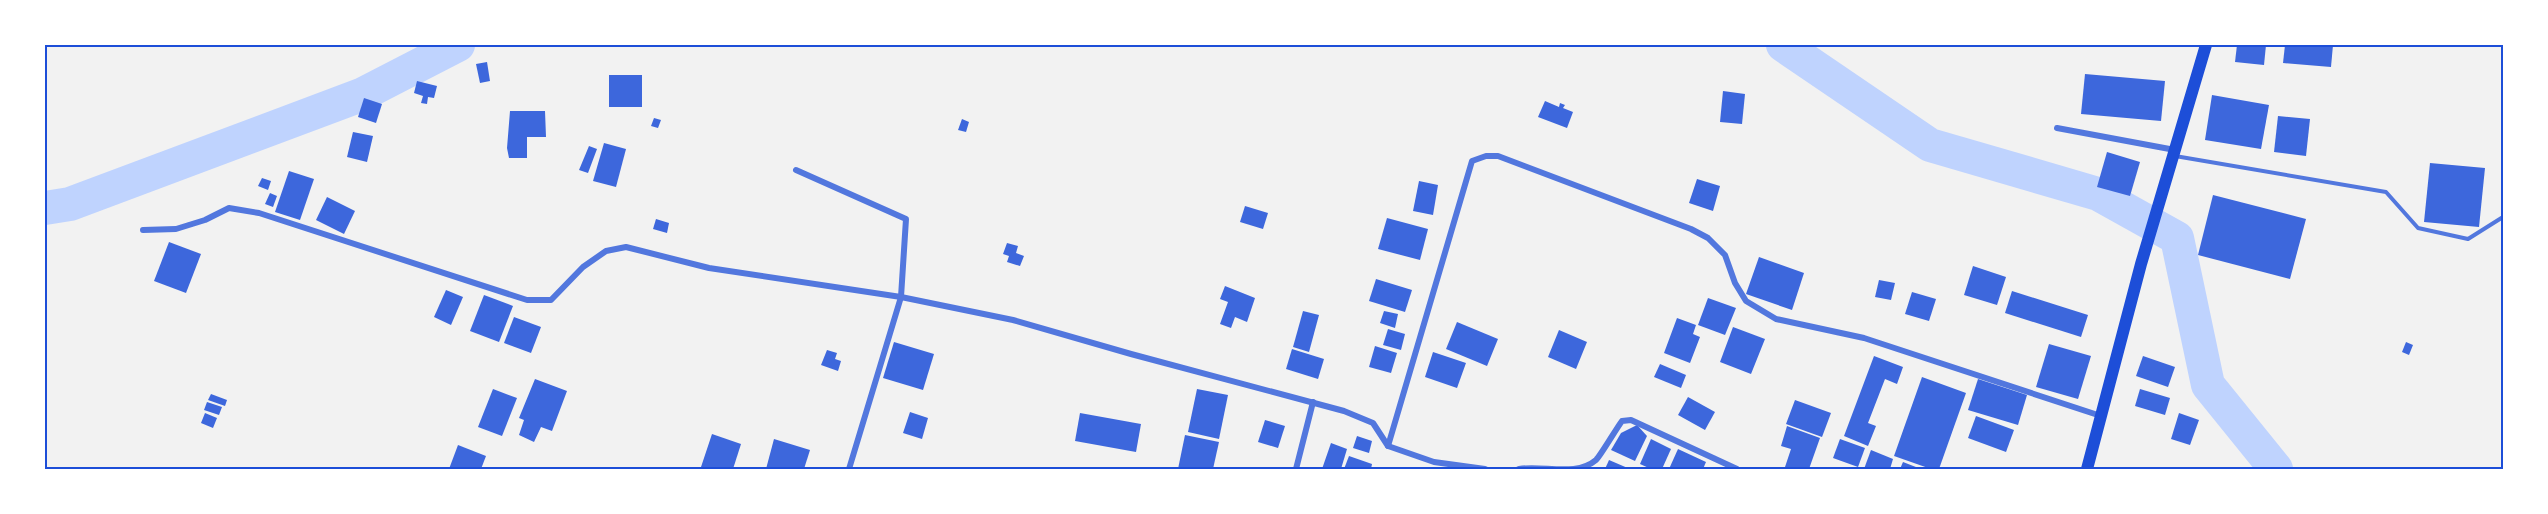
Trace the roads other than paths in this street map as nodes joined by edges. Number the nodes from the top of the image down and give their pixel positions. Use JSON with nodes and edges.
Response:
{"nodes":[{"id":1,"x":2206,"y":45,"type":"edge"},
{"id":2,"x":2057,"y":128,"type":"dead end"},
{"id":3,"x":2175,"y":153,"type":"junction"},
{"id":4,"x":796,"y":170,"type":"dead end"},
{"id":5,"x":2503,"y":217,"type":"edge"},
{"id":6,"x":143,"y":230,"type":"dead end"},
{"id":7,"x":901,"y":297,"type":"junction"},
{"id":8,"x":1313,"y":402,"type":"junction"},
{"id":9,"x":2101,"y":416,"type":"junction"},
{"id":10,"x":1388,"y":446,"type":"junction"},
{"id":11,"x":849,"y":469,"type":"edge"},
{"id":12,"x":1296,"y":469,"type":"edge"},
{"id":13,"x":1485,"y":469,"type":"edge"},
{"id":14,"x":1519,"y":469,"type":"edge"},
{"id":15,"x":1737,"y":469,"type":"edge"},
{"id":16,"x":2087,"y":469,"type":"edge"}],
"edges":[{"from":1,"to":3,"type":"main road"},
{"from":2,"to":3,"type":"street"},
{"from":3,"to":5,"type":"lane"},
{"from":3,"to":9,"type":"main road"},
{"from":4,"to":7,"type":"street"},
{"from":6,"to":7,"type":"street"},
{"from":7,"to":8,"type":"street"},
{"from":7,"to":11,"type":"street"},
{"from":8,"to":10,"type":"street"},
{"from":8,"to":12,"type":"street"},
{"from":9,"to":10,"type":"street"},
{"from":9,"to":16,"type":"main road"},
{"from":10,"to":13,"type":"street"},
{"from":14,"to":15,"type":"street"}]}
